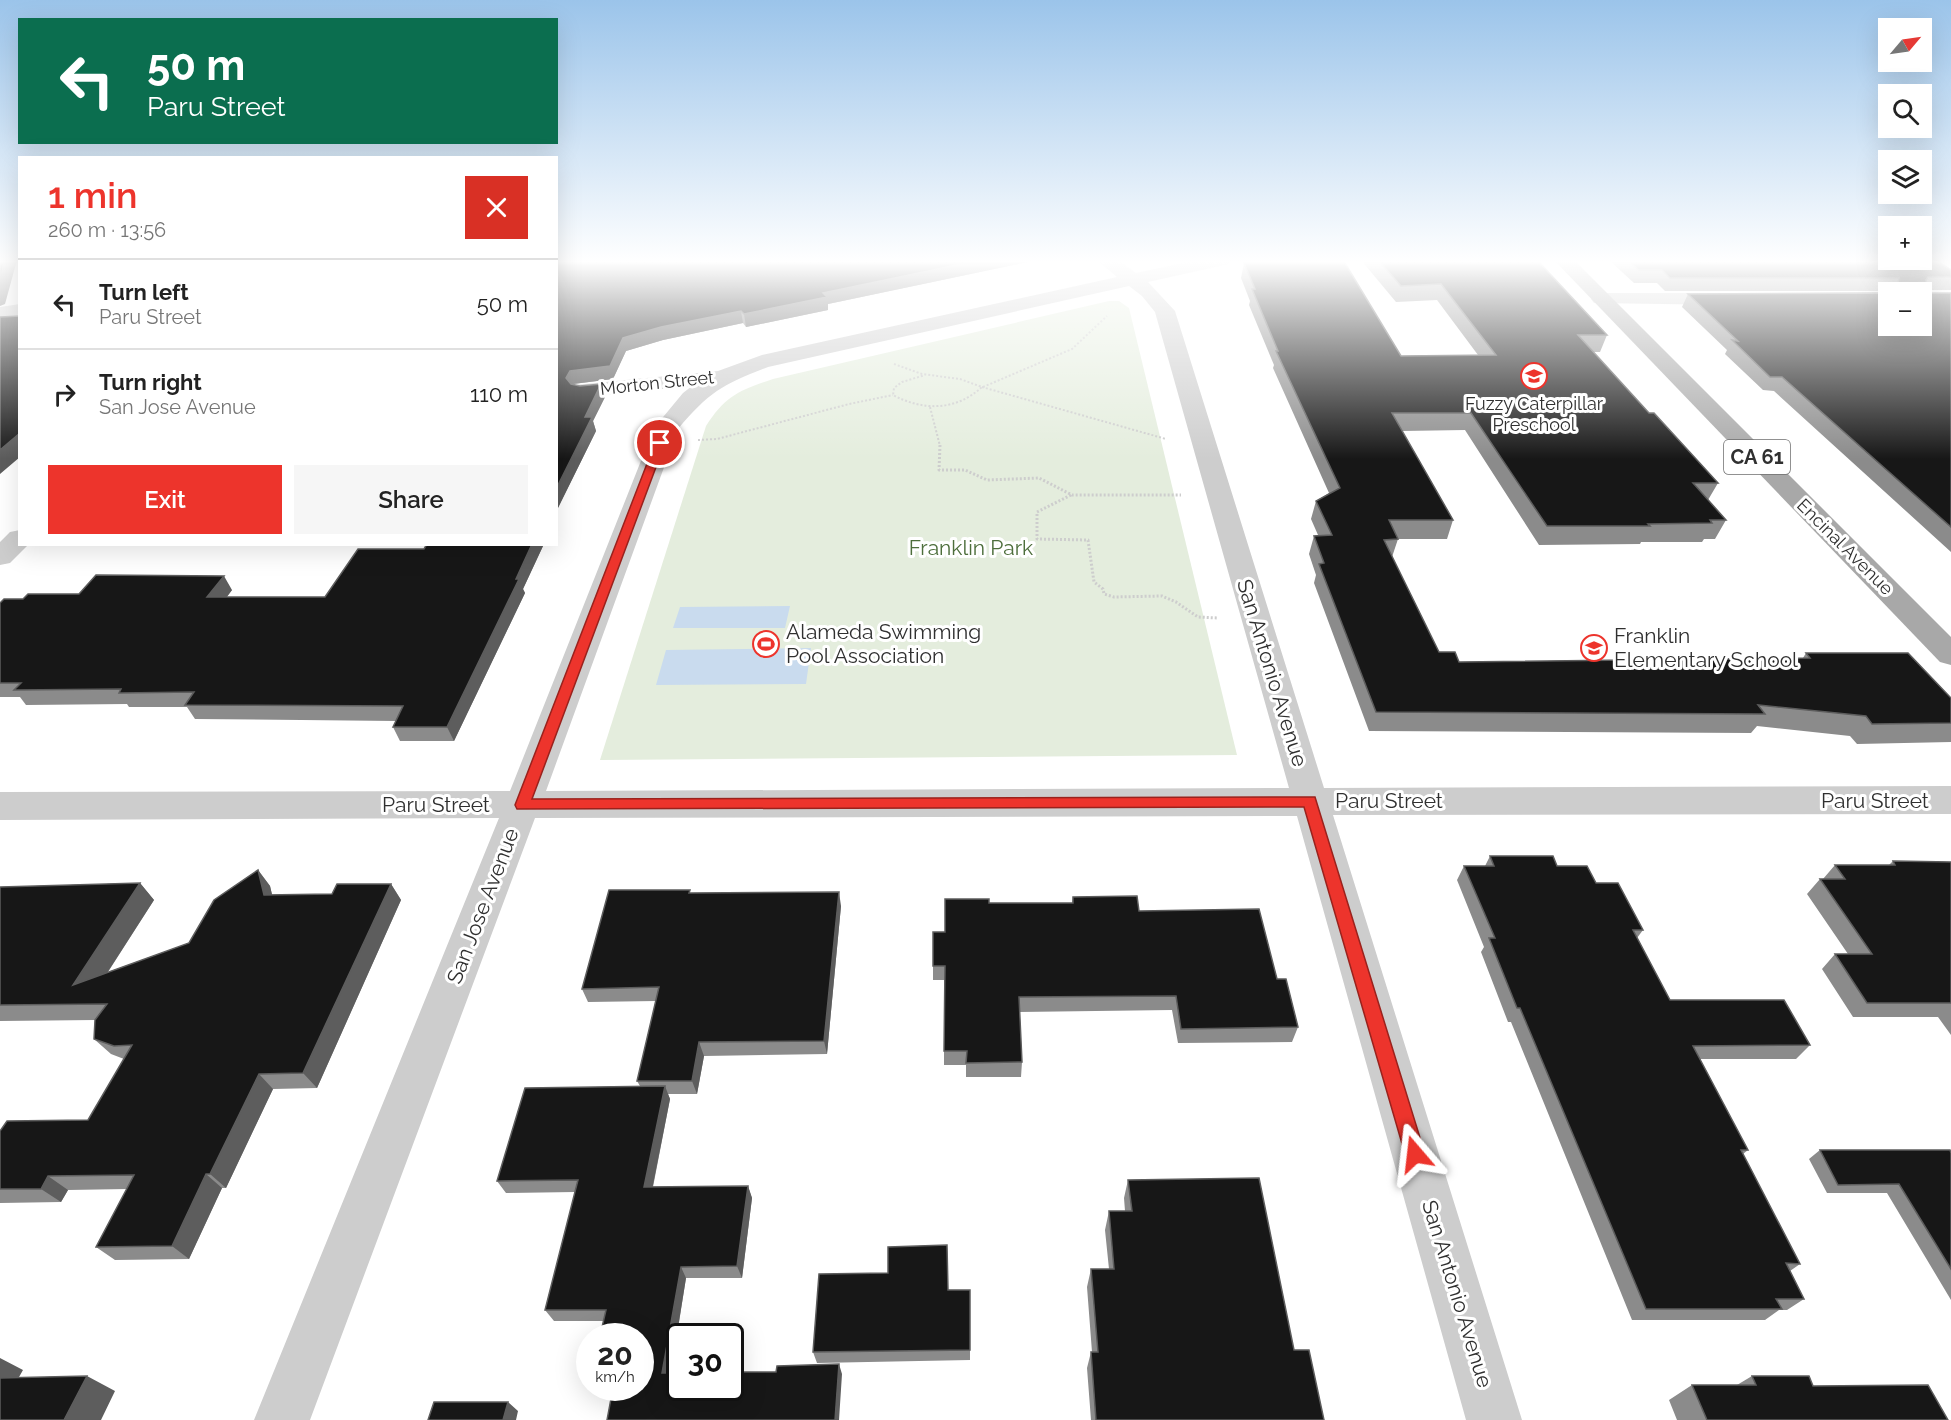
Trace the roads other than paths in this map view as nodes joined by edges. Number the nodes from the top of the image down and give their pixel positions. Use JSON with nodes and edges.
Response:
{"nodes":[{"id":1,"x":922,"y":326,"type":"edge"},
{"id":2,"x":1169,"y":326,"type":"edge"},
{"id":3,"x":1628,"y":326,"type":"edge"},
{"id":4,"x":721,"y":377,"type":"junction"},
{"id":5,"x":583,"y":390,"type":"edge"},
{"id":6,"x":18,"y":540,"type":"edge"},
{"id":7,"x":0,"y":557,"type":"edge"},
{"id":8,"x":1951,"y":654,"type":"edge"},
{"id":9,"x":1951,"y":800,"type":"edge"},
{"id":10,"x":1310,"y":801,"type":"junction"},
{"id":11,"x":523,"y":805,"type":"junction"},
{"id":12,"x":0,"y":806,"type":"edge"},
{"id":13,"x":282,"y":1420,"type":"edge"},
{"id":14,"x":1494,"y":1420,"type":"edge"}],
"edges":[{"from":1,"to":4,"type":"street","name":"Morton Street"},
{"from":2,"to":10,"type":"street","name":"San Antonio Avenue"},
{"from":3,"to":8,"type":"main road","name":"Encinal Avenue","number":"CA 61"},
{"from":4,"to":5,"type":"street","name":"Morton Street"},
{"from":4,"to":11,"type":"street","name":"San Jose Avenue"},
{"from":6,"to":7,"type":"street"},
{"from":9,"to":10,"type":"street","name":"Paru Street"},
{"from":10,"to":11,"type":"street","name":"Paru Street"},
{"from":10,"to":14,"type":"street","name":"San Antonio Avenue"},
{"from":11,"to":12,"type":"street","name":"Paru Street"},
{"from":11,"to":13,"type":"street","name":"San Jose Avenue"}]}
